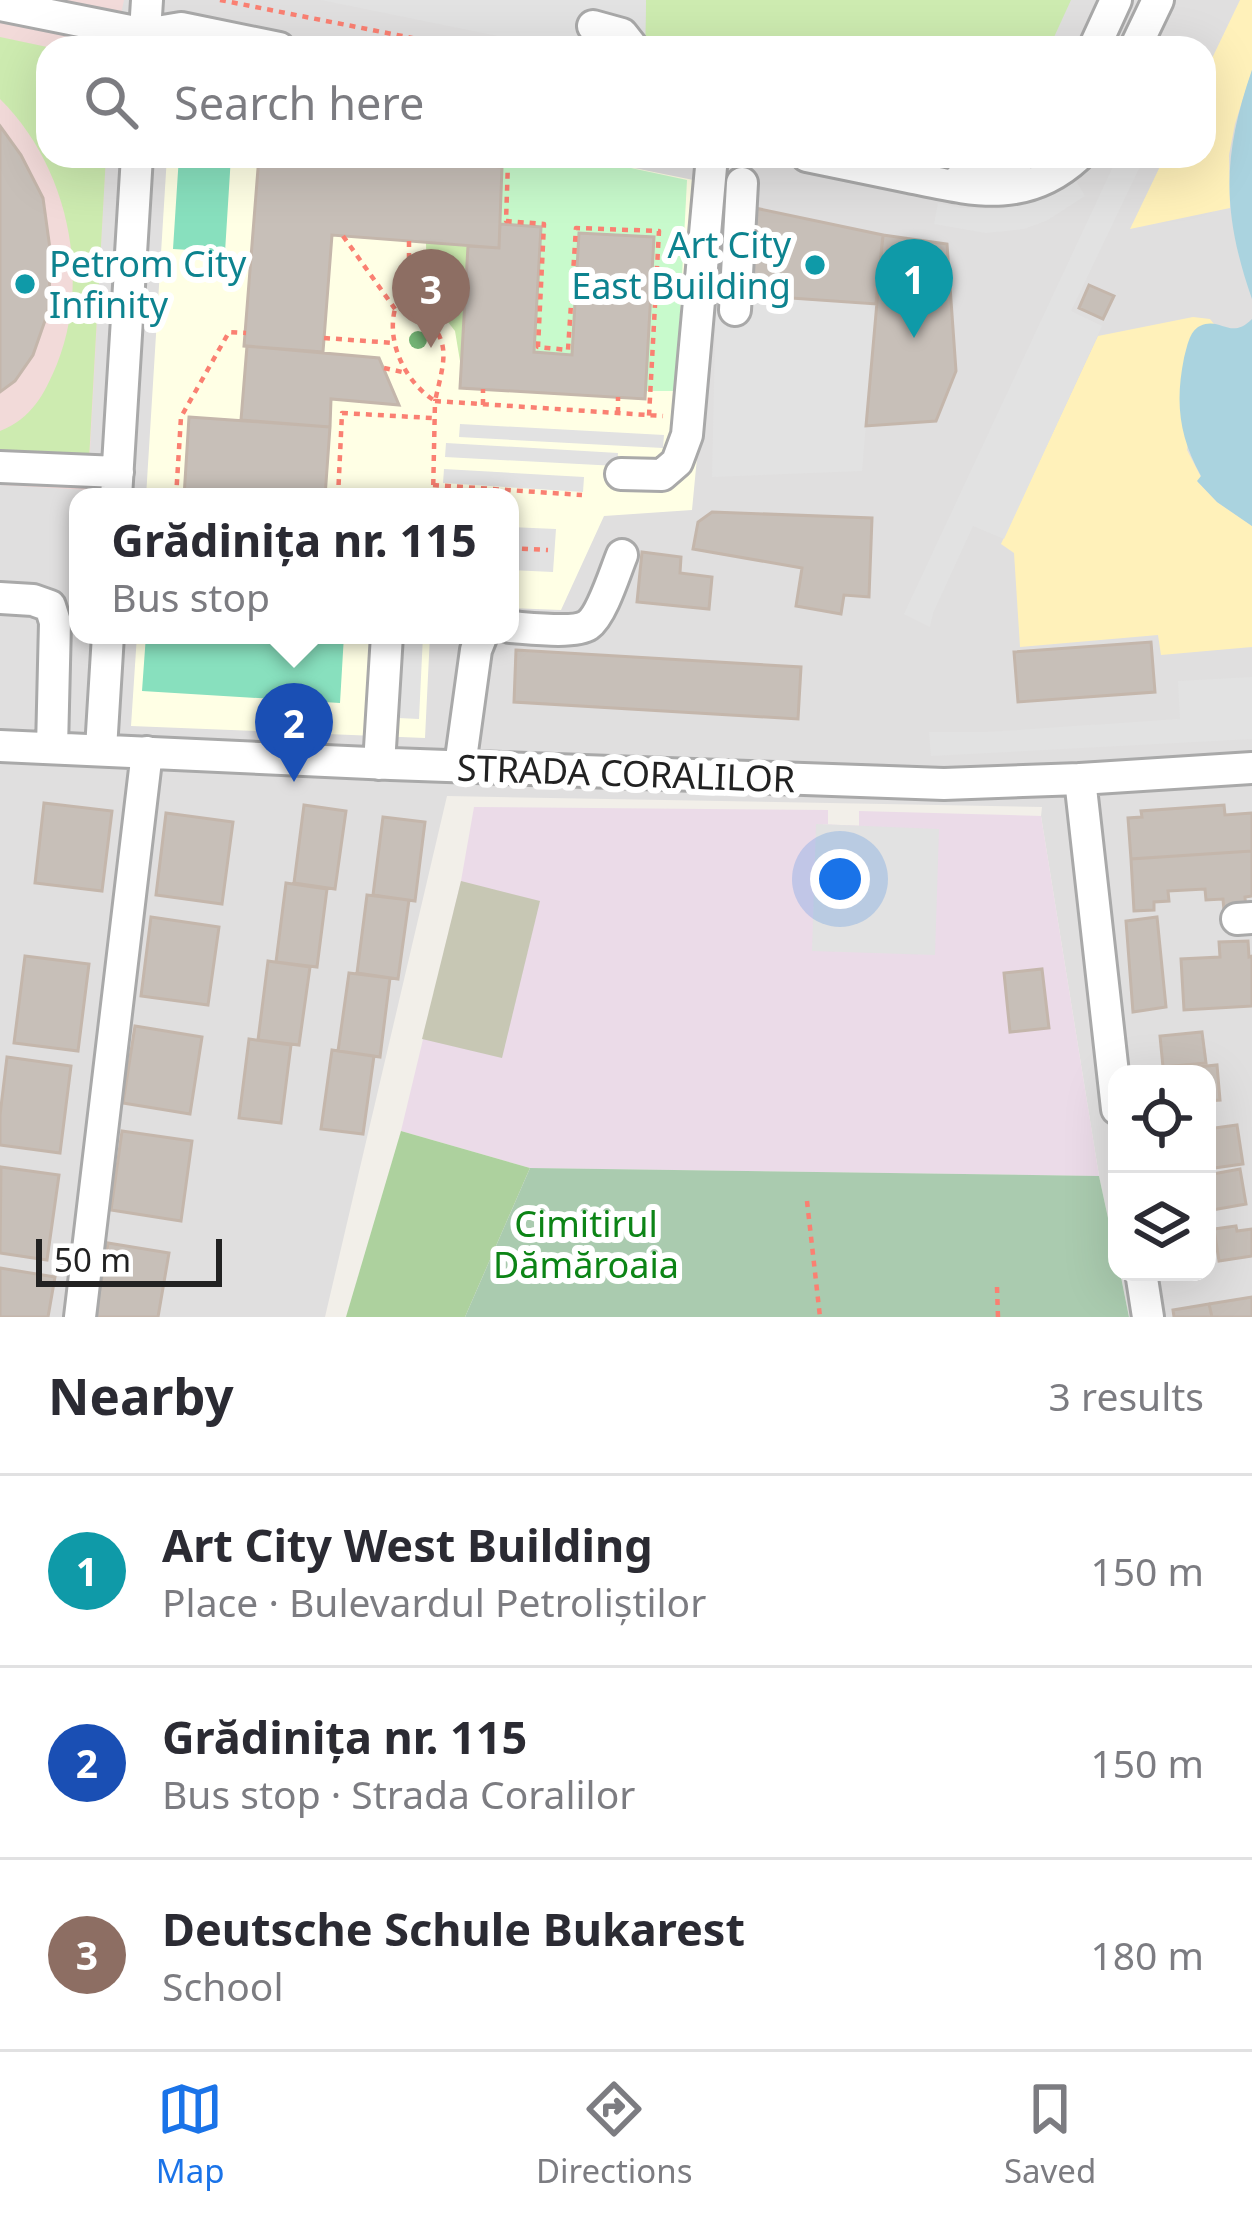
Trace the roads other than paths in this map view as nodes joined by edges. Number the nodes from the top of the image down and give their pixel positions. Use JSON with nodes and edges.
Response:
{"nodes":[{"id":1,"x":147,"y":0,"type":"edge"},
{"id":2,"x":1116,"y":0,"type":"edge"},
{"id":3,"x":1158,"y":0,"type":"edge"},
{"id":4,"x":0,"y":5,"type":"edge"},
{"id":5,"x":593,"y":26,"type":"dead end"},
{"id":6,"x":124,"y":36,"type":"edge"},
{"id":7,"x":144,"y":36,"type":"edge"},
{"id":8,"x":158,"y":36,"type":"edge"},
{"id":9,"x":220,"y":36,"type":"edge"},
{"id":10,"x":624,"y":36,"type":"edge"},
{"id":11,"x":1100,"y":36,"type":"edge"},
{"id":12,"x":1141,"y":36,"type":"edge"},
{"id":13,"x":136,"y":168,"type":"edge"},
{"id":14,"x":711,"y":168,"type":"edge"},
{"id":15,"x":864,"y":168,"type":"edge"},
{"id":16,"x":999,"y":168,"type":"edge"},
{"id":17,"x":1062,"y":168,"type":"edge"},
{"id":18,"x":742,"y":182,"type":"dead end"},
{"id":19,"x":936,"y":183,"type":"junction"},
{"id":20,"x":735,"y":310,"type":"dead end"},
{"id":21,"x":0,"y":466,"type":"edge"},
{"id":22,"x":621,"y":474,"type":"dead end"},
{"id":23,"x":117,"y":484,"type":"edge"},
{"id":24,"x":622,"y":555,"type":"dead end"},
{"id":25,"x":0,"y":598,"type":"edge"},
{"id":26,"x":519,"y":627,"type":"edge"},
{"id":27,"x":107,"y":644,"type":"edge"},
{"id":28,"x":386,"y":644,"type":"edge"},
{"id":29,"x":478,"y":644,"type":"edge"},
{"id":30,"x":0,"y":746,"type":"edge"},
{"id":31,"x":52,"y":748,"type":"junction"},
{"id":32,"x":101,"y":749,"type":"junction"},
{"id":33,"x":147,"y":752,"type":"junction"},
{"id":34,"x":379,"y":764,"type":"junction"},
{"id":35,"x":460,"y":766,"type":"junction"},
{"id":36,"x":1252,"y":768,"type":"edge"},
{"id":37,"x":1080,"y":779,"type":"junction"},
{"id":38,"x":1112,"y":1065,"type":"edge"},
{"id":39,"x":1142,"y":1281,"type":"edge"},
{"id":40,"x":80,"y":1317,"type":"edge"},
{"id":41,"x":1148,"y":1317,"type":"edge"}],
"edges":[{"from":1,"to":7,"type":"street"},
{"from":2,"to":11,"type":"street"},
{"from":3,"to":12,"type":"street"},
{"from":4,"to":6,"type":"street"},
{"from":5,"to":10,"type":"street"},
{"from":8,"to":9,"type":"street"},
{"from":13,"to":23,"type":"street"},
{"from":14,"to":22,"type":"street"},
{"from":15,"to":19,"type":"street"},
{"from":16,"to":19,"type":"street"},
{"from":17,"to":19,"type":"street"},
{"from":18,"to":20,"type":"street"},
{"from":21,"to":23,"type":"street"},
{"from":24,"to":26,"type":"street"},
{"from":25,"to":31,"type":"street"},
{"from":27,"to":32,"type":"street"},
{"from":28,"to":34,"type":"street"},
{"from":29,"to":35,"type":"street"},
{"from":30,"to":31,"type":"street","name":"STRADA CORALILOR"},
{"from":31,"to":32,"type":"street","name":"STRADA CORALILOR"},
{"from":32,"to":33,"type":"street","name":"STRADA CORALILOR"},
{"from":33,"to":34,"type":"street","name":"STRADA CORALILOR"},
{"from":33,"to":40,"type":"street"},
{"from":34,"to":35,"type":"street","name":"STRADA CORALILOR"},
{"from":35,"to":37,"type":"street","name":"STRADA CORALILOR"},
{"from":36,"to":37,"type":"street","name":"STRADA CORALILOR"},
{"from":37,"to":38,"type":"street"},
{"from":39,"to":41,"type":"street"}]}
